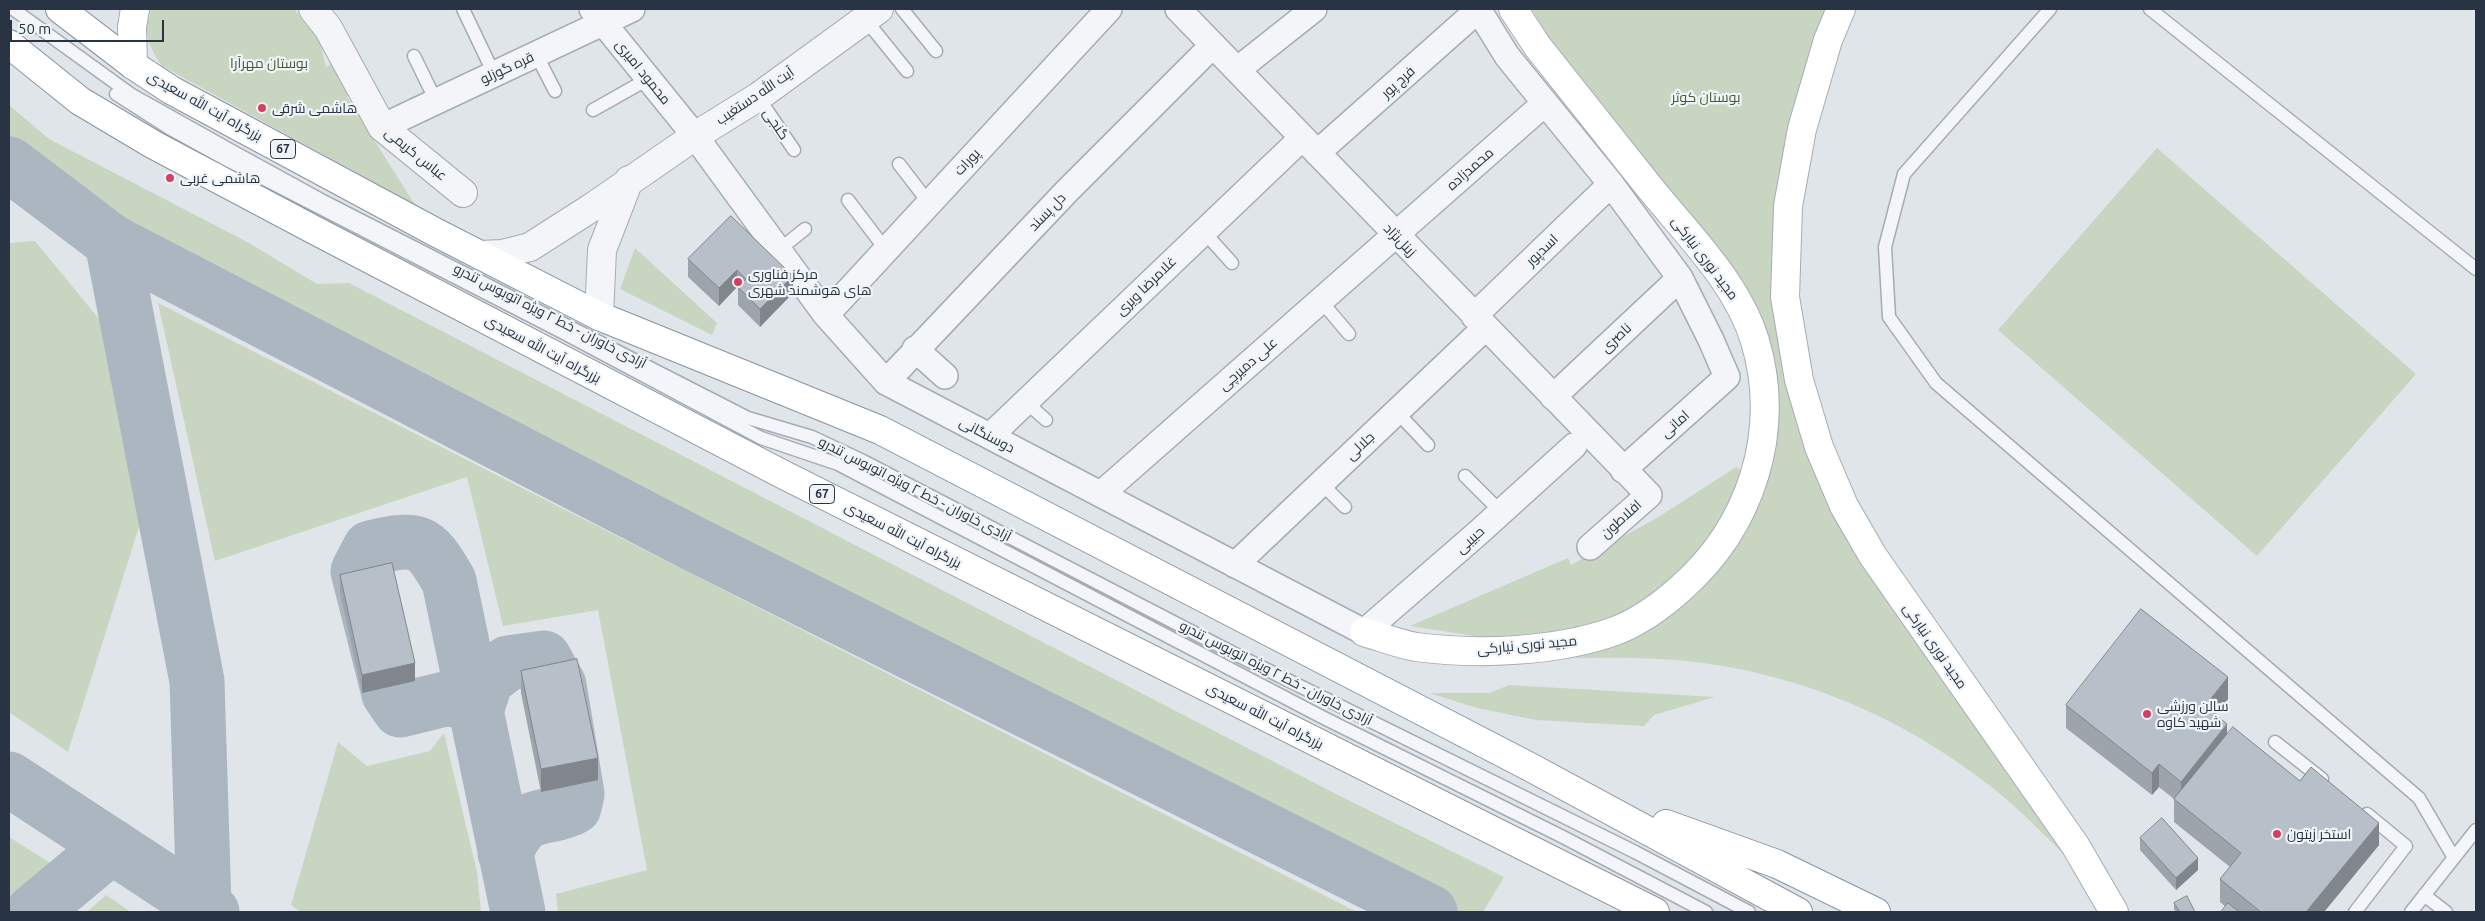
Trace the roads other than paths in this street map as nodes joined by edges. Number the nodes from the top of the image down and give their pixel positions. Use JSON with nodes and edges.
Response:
{"nodes":[{"id":1,"x":13,"y":9,"type":"edge"},
{"id":2,"x":60,"y":9,"type":"edge"},
{"id":3,"x":135,"y":9,"type":"edge"},
{"id":4,"x":313,"y":9,"type":"edge"},
{"id":5,"x":463,"y":9,"type":"edge"},
{"id":6,"x":632,"y":9,"type":"edge"},
{"id":7,"x":902,"y":9,"type":"edge"},
{"id":8,"x":1109,"y":9,"type":"edge"},
{"id":9,"x":1178,"y":9,"type":"edge"},
{"id":10,"x":1314,"y":9,"type":"edge"},
{"id":11,"x":1478,"y":9,"type":"edge"},
{"id":12,"x":1513,"y":9,"type":"edge"},
{"id":13,"x":1841,"y":9,"type":"edge"},
{"id":14,"x":2050,"y":9,"type":"edge"},
{"id":15,"x":2150,"y":9,"type":"edge"},
{"id":16,"x":872,"y":14,"type":"edge"},
{"id":17,"x":9,"y":16,"type":"edge"},
{"id":18,"x":598,"y":16,"type":"edge"},
{"id":19,"x":9,"y":44,"type":"edge"},
{"id":20,"x":1213,"y":45,"type":"junction"},
{"id":21,"x":936,"y":51,"type":"dead end"},
{"id":22,"x":536,"y":54,"type":"junction"},
{"id":23,"x":414,"y":56,"type":"dead end"},
{"id":24,"x":133,"y":64,"type":"junction"},
{"id":25,"x":1237,"y":70,"type":"junction"},
{"id":26,"x":908,"y":71,"type":"dead end"},
{"id":27,"x":494,"y":74,"type":"junction"},
{"id":28,"x":648,"y":79,"type":"junction"},
{"id":29,"x":555,"y":91,"type":"dead end"},
{"id":30,"x":758,"y":97,"type":"junction"},
{"id":31,"x":436,"y":101,"type":"junction"},
{"id":32,"x":1544,"y":104,"type":"junction"},
{"id":33,"x":593,"y":110,"type":"dead end"},
{"id":34,"x":382,"y":127,"type":"junction"},
{"id":35,"x":695,"y":136,"type":"junction"},
{"id":36,"x":1310,"y":146,"type":"junction"},
{"id":37,"x":794,"y":150,"type":"dead end"},
{"id":38,"x":899,"y":164,"type":"dead end"},
{"id":39,"x":630,"y":180,"type":"junction"},
{"id":40,"x":1611,"y":184,"type":"junction"},
{"id":41,"x":463,"y":193,"type":"dead end"},
{"id":42,"x":848,"y":200,"type":"dead end"},
{"id":43,"x":930,"y":203,"type":"junction"},
{"id":44,"x":805,"y":229,"type":"dead end"},
{"id":45,"x":1204,"y":232,"type":"junction"},
{"id":46,"x":1396,"y":234,"type":"junction"},
{"id":47,"x":780,"y":249,"type":"junction"},
{"id":48,"x":886,"y":250,"type":"junction"},
{"id":49,"x":480,"y":255,"type":"junction"},
{"id":50,"x":1232,"y":263,"type":"dead end"},
{"id":51,"x":2476,"y":269,"type":"edge"},
{"id":52,"x":1680,"y":278,"type":"junction"},
{"id":53,"x":1320,"y":300,"type":"junction"},
{"id":54,"x":826,"y":315,"type":"junction"},
{"id":55,"x":599,"y":316,"type":"junction"},
{"id":56,"x":1480,"y":322,"type":"junction"},
{"id":57,"x":1349,"y":334,"type":"dead end"},
{"id":58,"x":916,"y":349,"type":"junction"},
{"id":59,"x":945,"y":376,"type":"dead end"},
{"id":60,"x":886,"y":382,"type":"junction"},
{"id":61,"x":1553,"y":398,"type":"junction"},
{"id":62,"x":1026,"y":402,"type":"junction"},
{"id":63,"x":1397,"y":412,"type":"junction"},
{"id":64,"x":1046,"y":420,"type":"dead end"},
{"id":65,"x":990,"y":436,"type":"junction"},
{"id":66,"x":1428,"y":445,"type":"dead end"},
{"id":67,"x":1574,"y":446,"type":"dead end"},
{"id":68,"x":1623,"y":470,"type":"junction"},
{"id":69,"x":1466,"y":476,"type":"dead end"},
{"id":70,"x":1322,"y":483,"type":"junction"},
{"id":71,"x":1101,"y":494,"type":"junction"},
{"id":72,"x":1345,"y":507,"type":"dead end"},
{"id":73,"x":1500,"y":512,"type":"junction"},
{"id":74,"x":1590,"y":547,"type":"dead end"},
{"id":75,"x":1235,"y":565,"type":"junction"},
{"id":76,"x":1364,"y":632,"type":"junction"},
{"id":77,"x":2275,"y":742,"type":"dead end"},
{"id":78,"x":2329,"y":784,"type":"edge"},
{"id":79,"x":1582,"y":795,"type":"junction"},
{"id":80,"x":2360,"y":809,"type":"edge"},
{"id":81,"x":2476,"y":830,"type":"edge"},
{"id":82,"x":2454,"y":858,"type":"junction"},
{"id":83,"x":2424,"y":895,"type":"junction"},
{"id":84,"x":1655,"y":912,"type":"edge"},
{"id":85,"x":1706,"y":912,"type":"edge"},
{"id":86,"x":1749,"y":912,"type":"edge"},
{"id":87,"x":1798,"y":912,"type":"edge"},
{"id":88,"x":1876,"y":912,"type":"edge"},
{"id":89,"x":2114,"y":912,"type":"edge"},
{"id":90,"x":2355,"y":912,"type":"edge"},
{"id":91,"x":2411,"y":912,"type":"edge"},
{"id":92,"x":2446,"y":912,"type":"edge"}],
"edges":[{"from":1,"to":86,"type":"lane","name":"آزادی خاوران - خط ۲ ویژه اتوبوس تندرو"},
{"from":2,"to":24,"type":"main road","name":"بزرگراه آیت الله سعیدی","number":"67"},
{"from":3,"to":24,"type":"main road"},
{"from":4,"to":34,"type":"street","name":"عباس کریمی"},
{"from":5,"to":27,"type":"lane"},
{"from":6,"to":18,"type":"street","name":"قره گوزلو"},
{"from":7,"to":21,"type":"lane"},
{"from":8,"to":43,"type":"street","name":"پورات"},
{"from":9,"to":20,"type":"street","name":"زینل‌نژاد"},
{"from":10,"to":25,"type":"street"},
{"from":11,"to":32,"type":"street"},
{"from":11,"to":36,"type":"street","name":"فرج پور"},
{"from":12,"to":76,"type":"main road","name":"مجید نوری نیارکی"},
{"from":13,"to":89,"type":"main road","name":"مجید نوری نیارکی"},
{"from":14,"to":82,"type":"lane"},
{"from":15,"to":51,"type":"lane"},
{"from":16,"to":26,"type":"lane"},
{"from":16,"to":30,"type":"street","name":"آیت الله دستغیب"},
{"from":17,"to":85,"type":"lane","name":"آزادی خاوران - خط ۲ ویژه اتوبوس تندرو"},
{"from":18,"to":22,"type":"street","name":"قره گوزلو"},
{"from":18,"to":28,"type":"street","name":"محمود امیری"},
{"from":19,"to":84,"type":"main road","name":"بزرگراه آیت الله سعیدی","number":"67"},
{"from":20,"to":25,"type":"street","name":"زینل‌نژاد"},
{"from":20,"to":58,"type":"street","name":"دل پسند"},
{"from":22,"to":27,"type":"street","name":"قره گوزلو"},
{"from":22,"to":29,"type":"lane"},
{"from":23,"to":31,"type":"lane"},
{"from":24,"to":49,"type":"main road","name":"بزرگراه آیت الله سعیدی","number":"67"},
{"from":25,"to":36,"type":"street","name":"زینل‌نژاد"},
{"from":27,"to":31,"type":"street","name":"قره گوزلو"},
{"from":28,"to":33,"type":"lane"},
{"from":28,"to":35,"type":"street","name":"محمود امیری"},
{"from":30,"to":35,"type":"street","name":"آیت الله دستغیب"},
{"from":30,"to":37,"type":"lane","name":"گنجی"},
{"from":31,"to":34,"type":"street","name":"قره گوزلو"},
{"from":32,"to":40,"type":"street"},
{"from":32,"to":46,"type":"street","name":"محمدزاده"},
{"from":34,"to":41,"type":"street","name":"عباس کریمی"},
{"from":35,"to":39,"type":"street","name":"آیت الله دستغیب"},
{"from":35,"to":47,"type":"street","name":"دوسنگانی"},
{"from":36,"to":45,"type":"street","name":"غلامرضا ویری"},
{"from":36,"to":46,"type":"street","name":"زینل‌نژاد"},
{"from":38,"to":43,"type":"lane"},
{"from":39,"to":49,"type":"street","name":"آیت الله دستغیب"},
{"from":39,"to":55,"type":"street"},
{"from":40,"to":52,"type":"street"},
{"from":40,"to":56,"type":"street","name":"اسدپور"},
{"from":42,"to":48,"type":"lane"},
{"from":43,"to":48,"type":"street","name":"پورات"},
{"from":44,"to":47,"type":"lane"},
{"from":45,"to":50,"type":"lane"},
{"from":45,"to":62,"type":"street","name":"غلامرضا ویری"},
{"from":46,"to":53,"type":"street","name":"علی دمیرچی"},
{"from":46,"to":56,"type":"street","name":"زینل‌نژاد"},
{"from":47,"to":54,"type":"street","name":"دوسنگانی"},
{"from":48,"to":54,"type":"street","name":"پورات"},
{"from":49,"to":55,"type":"main road","name":"بزرگراه آیت الله سعیدی","number":"67"},
{"from":52,"to":61,"type":"street","name":"ناصری"},
{"from":52,"to":68,"type":"street","name":"امانی"},
{"from":53,"to":57,"type":"lane"},
{"from":53,"to":71,"type":"street","name":"علی دمیرچی"},
{"from":54,"to":60,"type":"street","name":"دوسنگانی"},
{"from":55,"to":79,"type":"main road","name":"بزرگراه آیت الله سعیدی"},
{"from":56,"to":61,"type":"street","name":"زینل‌نژاد"},
{"from":56,"to":63,"type":"street","name":"جلالی"},
{"from":58,"to":59,"type":"street"},
{"from":58,"to":60,"type":"street","name":"دل پسند"},
{"from":60,"to":65,"type":"street","name":"دوسنگانی"},
{"from":61,"to":68,"type":"street","name":"زینل‌نژاد"},
{"from":62,"to":64,"type":"lane"},
{"from":62,"to":65,"type":"street","name":"غلامرضا ویری"},
{"from":63,"to":66,"type":"lane"},
{"from":63,"to":70,"type":"street","name":"جلالی"},
{"from":65,"to":71,"type":"street","name":"دوسنگانی"},
{"from":67,"to":73,"type":"street","name":"حبیبی"},
{"from":68,"to":74,"type":"street","name":"افلاطون"},
{"from":69,"to":73,"type":"lane"},
{"from":70,"to":72,"type":"lane"},
{"from":70,"to":75,"type":"street","name":"جلالی"},
{"from":71,"to":75,"type":"street","name":"دوسنگانی"},
{"from":73,"to":76,"type":"street","name":"حبیبی"},
{"from":75,"to":76,"type":"street","name":"دوسنگانی"},
{"from":77,"to":78,"type":"lane"},
{"from":79,"to":87,"type":"main road"},
{"from":79,"to":88,"type":"main road"},
{"from":80,"to":90,"type":"lane"},
{"from":81,"to":82,"type":"lane"},
{"from":82,"to":83,"type":"lane"},
{"from":83,"to":91,"type":"lane"},
{"from":83,"to":92,"type":"lane"}]}
